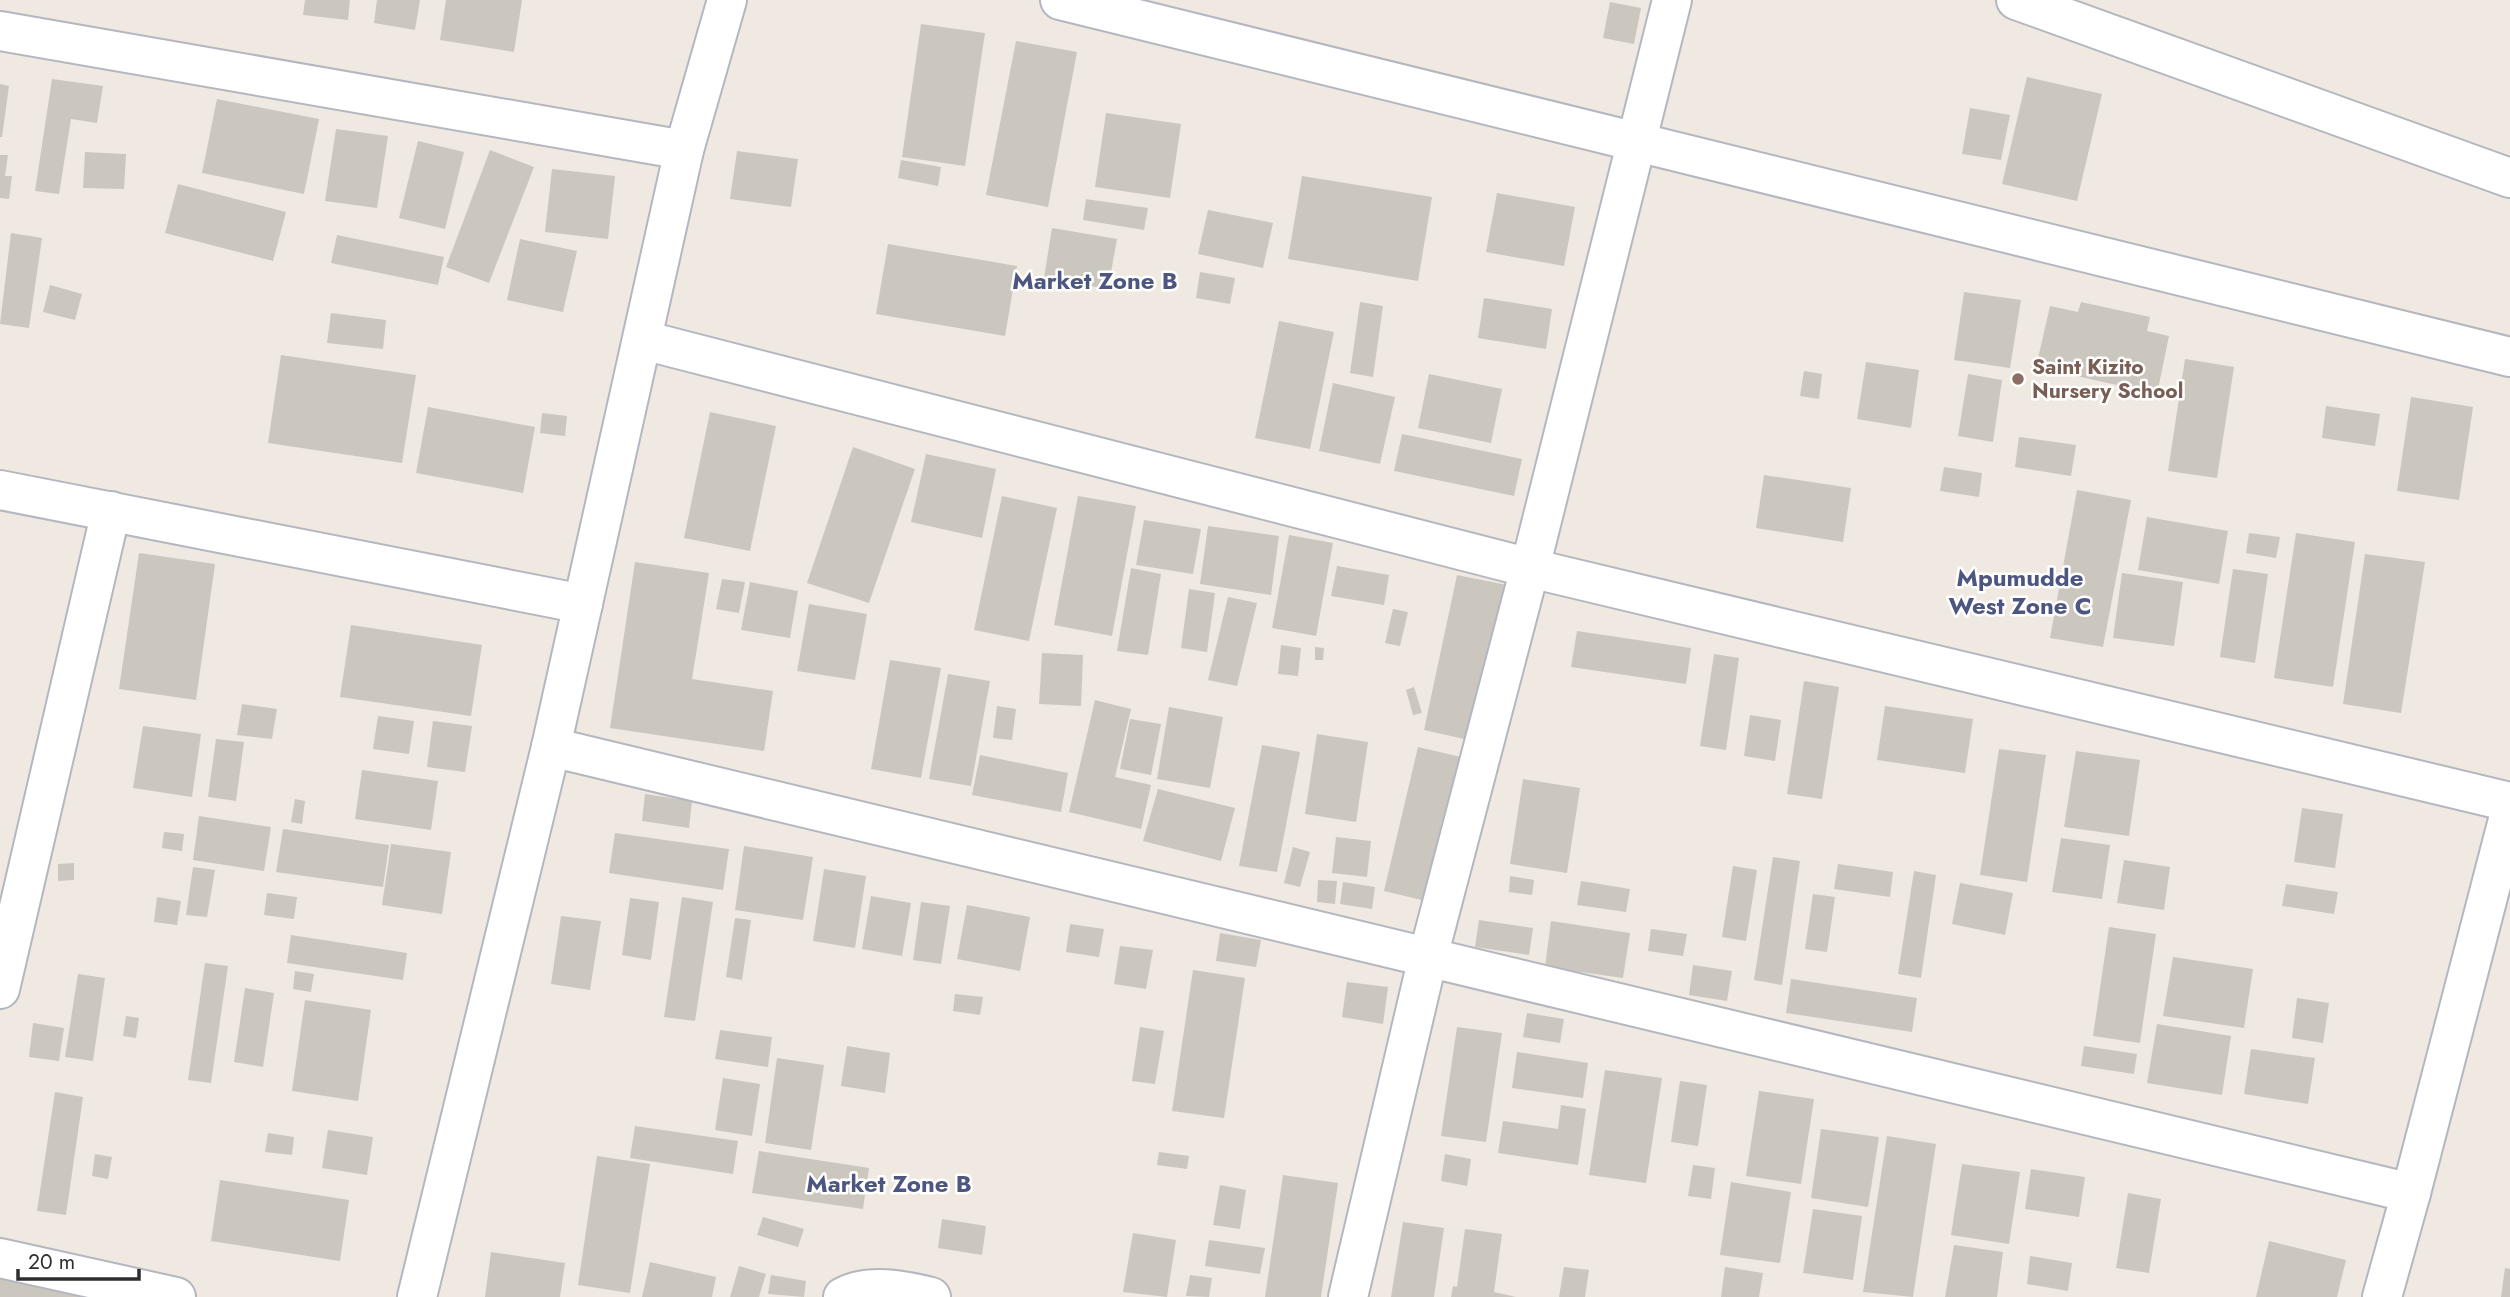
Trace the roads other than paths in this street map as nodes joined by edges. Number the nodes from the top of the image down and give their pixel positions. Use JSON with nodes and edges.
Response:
{"nodes":[{"id":1,"x":727,"y":0,"type":"edge"},
{"id":2,"x":1060,"y":0,"type":"edge"},
{"id":3,"x":1672,"y":0,"type":"edge"},
{"id":4,"x":2016,"y":0,"type":"edge"},
{"id":5,"x":0,"y":31,"type":"edge"},
{"id":6,"x":1636,"y":144,"type":"junction"},
{"id":7,"x":684,"y":150,"type":"junction"},
{"id":8,"x":2510,"y":178,"type":"edge"},
{"id":9,"x":643,"y":340,"type":"junction"},
{"id":10,"x":2510,"y":357,"type":"edge"},
{"id":11,"x":0,"y":490,"type":"edge"},
{"id":12,"x":111,"y":511,"type":"junction"},
{"id":13,"x":1530,"y":568,"type":"junction"},
{"id":14,"x":583,"y":604,"type":"junction"},
{"id":15,"x":551,"y":747,"type":"junction"},
{"id":16,"x":2510,"y":802,"type":"edge"},
{"id":17,"x":2510,"y":812,"type":"edge"},
{"id":18,"x":1428,"y":957,"type":"junction"},
{"id":19,"x":0,"y":989,"type":"edge"},
{"id":20,"x":2411,"y":1193,"type":"junction"},
{"id":21,"x":0,"y":1258,"type":"edge"},
{"id":22,"x":176,"y":1297,"type":"edge"},
{"id":23,"x":417,"y":1297,"type":"edge"},
{"id":24,"x":843,"y":1297,"type":"edge"},
{"id":25,"x":931,"y":1297,"type":"edge"},
{"id":26,"x":1348,"y":1297,"type":"edge"},
{"id":27,"x":2382,"y":1297,"type":"edge"}],
"edges":[{"from":1,"to":7,"type":"street"},
{"from":2,"to":6,"type":"street"},
{"from":3,"to":6,"type":"street"},
{"from":4,"to":8,"type":"street"},
{"from":5,"to":7,"type":"street"},
{"from":6,"to":10,"type":"street"},
{"from":6,"to":13,"type":"street"},
{"from":7,"to":9,"type":"street"},
{"from":9,"to":13,"type":"street"},
{"from":9,"to":14,"type":"street"},
{"from":11,"to":12,"type":"street"},
{"from":12,"to":14,"type":"street"},
{"from":12,"to":19,"type":"street"},
{"from":13,"to":16,"type":"street"},
{"from":13,"to":18,"type":"street"},
{"from":14,"to":15,"type":"street"},
{"from":15,"to":18,"type":"street"},
{"from":15,"to":23,"type":"street"},
{"from":17,"to":20,"type":"street"},
{"from":18,"to":20,"type":"street"},
{"from":18,"to":26,"type":"street"},
{"from":20,"to":27,"type":"street"},
{"from":21,"to":22,"type":"street"},
{"from":24,"to":25,"type":"street"}]}
